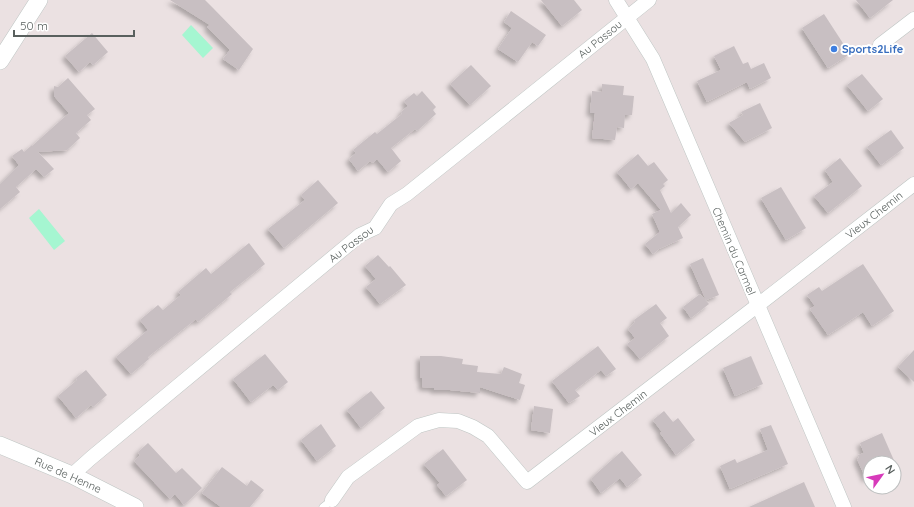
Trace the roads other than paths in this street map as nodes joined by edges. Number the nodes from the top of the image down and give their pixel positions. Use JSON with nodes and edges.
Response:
{"nodes":[{"id":1,"x":39,"y":0,"type":"edge"},
{"id":2,"x":616,"y":0,"type":"edge"},
{"id":3,"x":649,"y":0,"type":"edge"},
{"id":4,"x":628,"y":17,"type":"junction"},
{"id":5,"x":914,"y":20,"type":"edge"},
{"id":6,"x":880,"y":45,"type":"dead end"},
{"id":7,"x":0,"y":61,"type":"edge"},
{"id":8,"x":914,"y":184,"type":"edge"},
{"id":9,"x":758,"y":305,"type":"junction"},
{"id":10,"x":0,"y":446,"type":"edge"},
{"id":11,"x":72,"y":475,"type":"junction"},
{"id":12,"x":328,"y":504,"type":"edge"},
{"id":13,"x":134,"y":507,"type":"edge"},
{"id":14,"x":844,"y":507,"type":"edge"}],
"edges":[{"from":1,"to":7,"type":"street"},
{"from":2,"to":4,"type":"street","name":"Chemin du Carmel"},
{"from":3,"to":4,"type":"street","name":"Au Passou"},
{"from":4,"to":9,"type":"street","name":"Chemin du Carmel"},
{"from":4,"to":11,"type":"street","name":"Au Passou"},
{"from":5,"to":6,"type":"street"},
{"from":8,"to":9,"type":"street","name":"Vieux Chemin"},
{"from":9,"to":12,"type":"street","name":"Vieux Chemin"},
{"from":9,"to":14,"type":"street","name":"Chemin du Carmel"},
{"from":10,"to":11,"type":"street","name":"Rue de Henne"},
{"from":11,"to":13,"type":"street","name":"Rue de Henne"}]}
